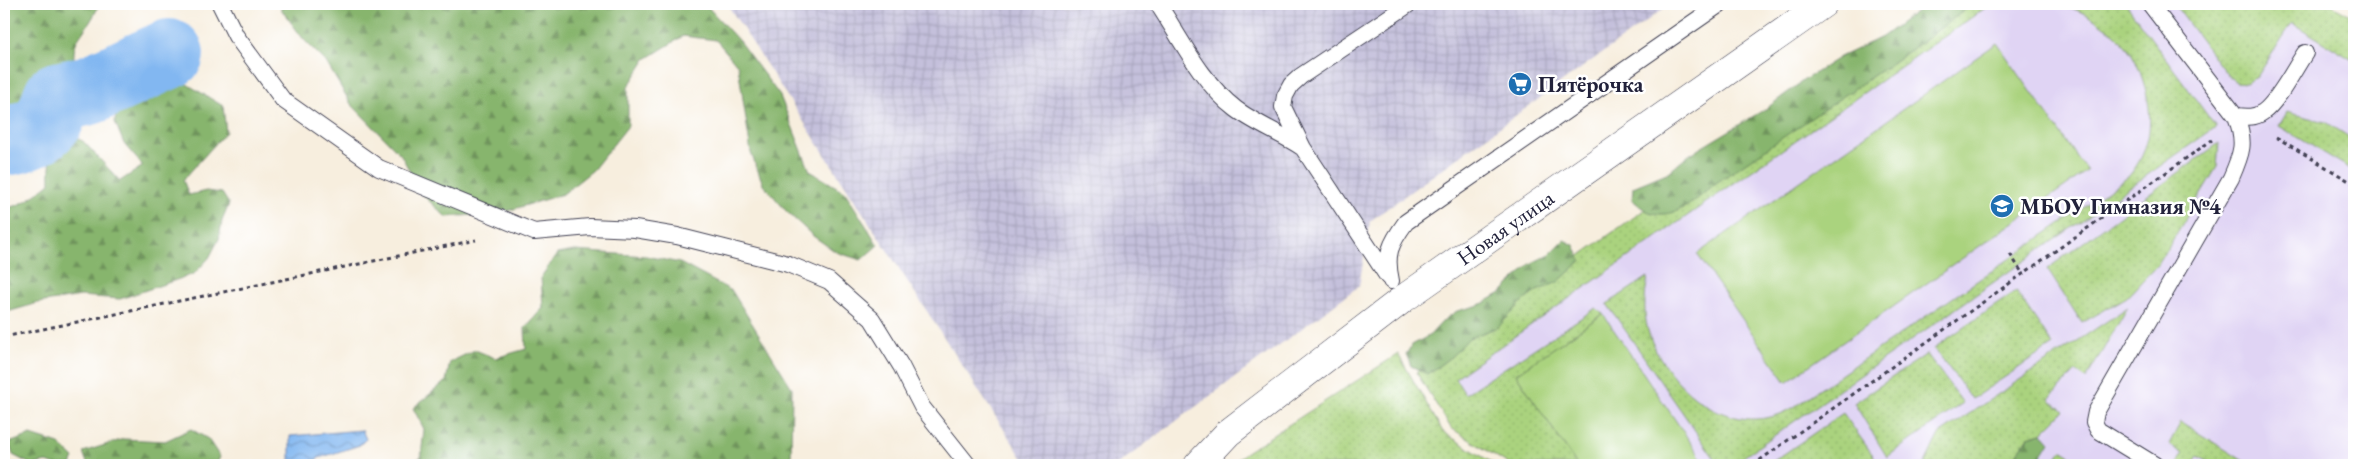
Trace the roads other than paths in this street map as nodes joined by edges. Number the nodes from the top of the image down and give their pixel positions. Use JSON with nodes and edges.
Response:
{"nodes":[{"id":1,"x":220,"y":4,"type":"edge"},
{"id":2,"x":1158,"y":4,"type":"edge"},
{"id":3,"x":1409,"y":4,"type":"edge"},
{"id":4,"x":1720,"y":4,"type":"edge"},
{"id":5,"x":1823,"y":4,"type":"edge"},
{"id":6,"x":2150,"y":4,"type":"edge"},
{"id":7,"x":2305,"y":53,"type":"dead end"},
{"id":8,"x":2236,"y":116,"type":"junction"},
{"id":9,"x":1303,"y":148,"type":"junction"},
{"id":10,"x":1397,"y":290,"type":"junction"},
{"id":11,"x":968,"y":465,"type":"edge"},
{"id":12,"x":1198,"y":465,"type":"edge"},
{"id":13,"x":2155,"y":465,"type":"edge"}],
"edges":[{"from":1,"to":11,"type":"lane"},
{"from":2,"to":9,"type":"lane"},
{"from":3,"to":9,"type":"lane"},
{"from":4,"to":10,"type":"lane"},
{"from":5,"to":10,"type":"street","name":"Новая улица"},
{"from":6,"to":8,"type":"lane"},
{"from":7,"to":8,"type":"lane"},
{"from":8,"to":13,"type":"lane"},
{"from":9,"to":10,"type":"lane"},
{"from":10,"to":12,"type":"street","name":"Новая улица"}]}
